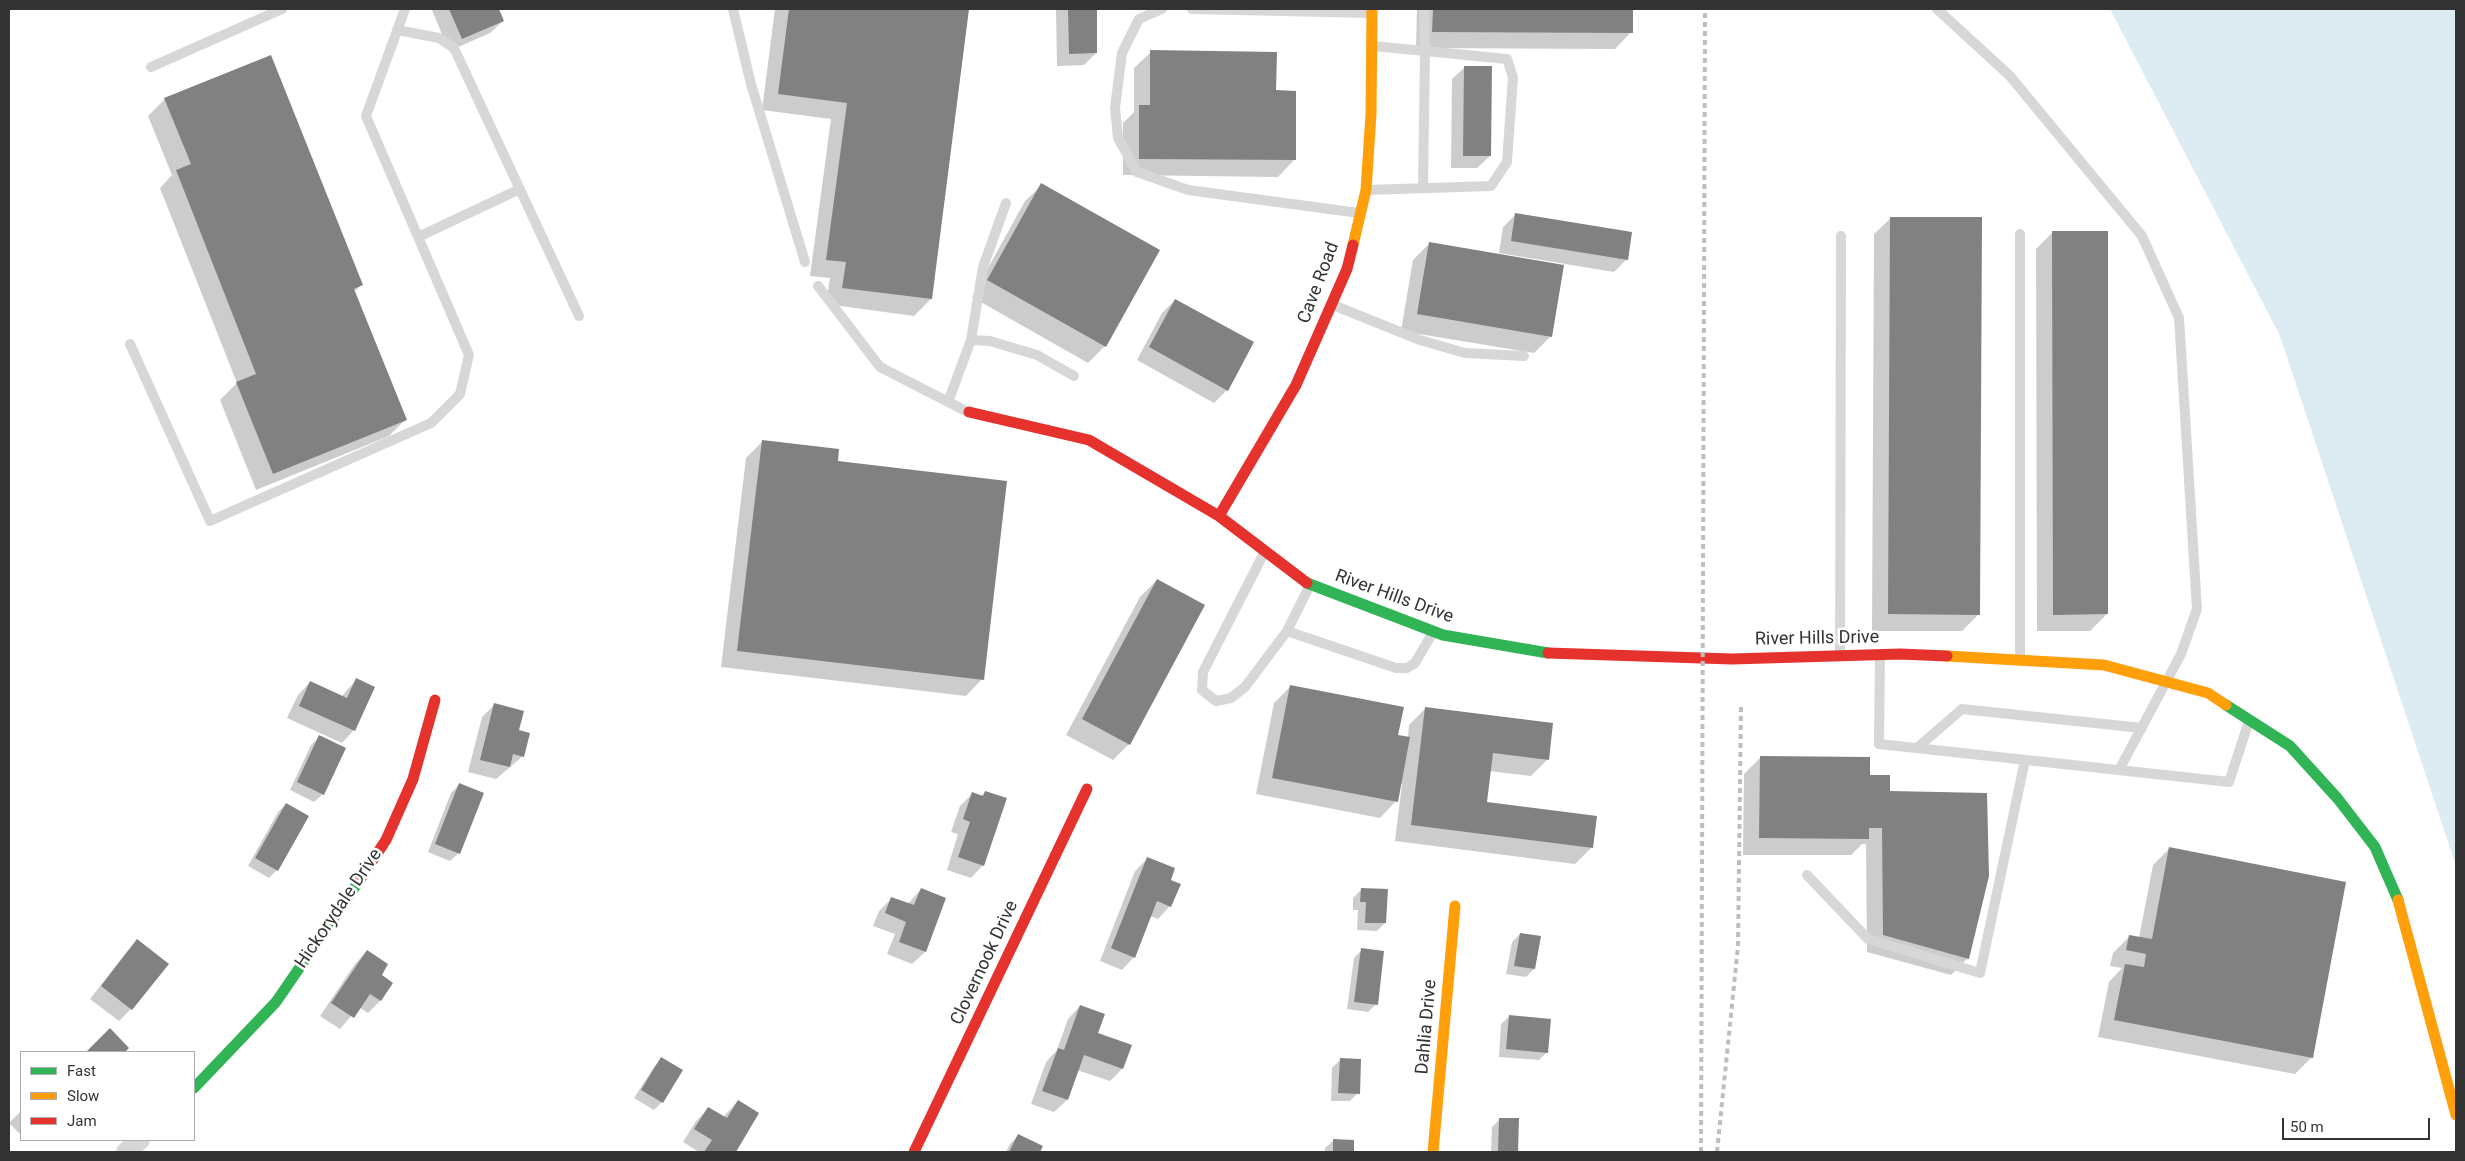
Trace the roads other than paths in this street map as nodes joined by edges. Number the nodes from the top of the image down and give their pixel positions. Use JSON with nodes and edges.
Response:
{"nodes":[{"id":1,"x":282,"y":9,"type":"edge"},
{"id":2,"x":405,"y":9,"type":"edge"},
{"id":3,"x":733,"y":9,"type":"edge"},
{"id":4,"x":1162,"y":9,"type":"edge"},
{"id":5,"x":1192,"y":9,"type":"edge"},
{"id":6,"x":1424,"y":9,"type":"edge"},
{"id":7,"x":1937,"y":9,"type":"edge"},
{"id":8,"x":1372,"y":11,"type":"edge"},
{"id":9,"x":397,"y":30,"type":"junction"},
{"id":10,"x":1372,"y":46,"type":"junction"},
{"id":11,"x":1425,"y":51,"type":"junction"},
{"id":12,"x":151,"y":68,"type":"dead end"},
{"id":13,"x":1423,"y":188,"type":"junction"},
{"id":14,"x":520,"y":189,"type":"junction"},
{"id":15,"x":1366,"y":190,"type":"junction"},
{"id":16,"x":1006,"y":203,"type":"dead end"},
{"id":17,"x":1361,"y":214,"type":"junction"},
{"id":18,"x":2020,"y":234,"type":"dead end"},
{"id":19,"x":1841,"y":236,"type":"dead end"},
{"id":20,"x":418,"y":237,"type":"junction"},
{"id":21,"x":805,"y":262,"type":"dead end"},
{"id":22,"x":818,"y":286,"type":"dead end"},
{"id":23,"x":1332,"y":304,"type":"junction"},
{"id":24,"x":579,"y":316,"type":"dead end"},
{"id":25,"x":971,"y":340,"type":"junction"},
{"id":26,"x":130,"y":344,"type":"dead end"},
{"id":27,"x":1524,"y":356,"type":"dead end"},
{"id":28,"x":1074,"y":376,"type":"dead end"},
{"id":29,"x":948,"y":402,"type":"junction"},
{"id":30,"x":969,"y":412,"type":"joint"},
{"id":31,"x":1219,"y":516,"type":"junction"},
{"id":32,"x":1265,"y":550,"type":"junction"},
{"id":33,"x":1310,"y":585,"type":"junction"},
{"id":34,"x":1288,"y":631,"type":"junction"},
{"id":35,"x":1433,"y":632,"type":"junction"},
{"id":36,"x":1840,"y":656,"type":"junction"},
{"id":37,"x":1880,"y":656,"type":"junction"},
{"id":38,"x":2020,"y":659,"type":"junction"},
{"id":39,"x":2164,"y":681,"type":"junction"},
{"id":40,"x":435,"y":700,"type":"dead end"},
{"id":41,"x":2250,"y":720,"type":"junction"},
{"id":42,"x":2142,"y":728,"type":"junction"},
{"id":43,"x":1917,"y":748,"type":"junction"},
{"id":44,"x":2025,"y":760,"type":"junction"},
{"id":45,"x":2119,"y":770,"type":"junction"},
{"id":46,"x":1087,"y":789,"type":"dead end"},
{"id":47,"x":1807,"y":875,"type":"dead end"},
{"id":48,"x":1455,"y":906,"type":"dead end"},
{"id":49,"x":195,"y":1087,"type":"edge"},
{"id":50,"x":2456,"y":1115,"type":"edge"},
{"id":51,"x":139,"y":1141,"type":"edge"},
{"id":52,"x":126,"y":1152,"type":"edge"},
{"id":53,"x":914,"y":1152,"type":"edge"},
{"id":54,"x":1432,"y":1152,"type":"edge"}],
"edges":[{"from":1,"to":12,"type":"lane"},
{"from":2,"to":9,"type":"lane"},
{"from":3,"to":21,"type":"lane"},
{"from":4,"to":17,"type":"lane"},
{"from":5,"to":8,"type":"lane"},
{"from":6,"to":11,"type":"lane"},
{"from":7,"to":39,"type":"lane"},
{"from":8,"to":10,"type":"street","name":"Cave Road"},
{"from":9,"to":14,"type":"lane"},
{"from":9,"to":20,"type":"lane"},
{"from":10,"to":11,"type":"lane"},
{"from":10,"to":15,"type":"street","name":"Cave Road"},
{"from":11,"to":13,"type":"lane"},
{"from":11,"to":13,"type":"lane"},
{"from":13,"to":15,"type":"lane"},
{"from":14,"to":20,"type":"lane"},
{"from":14,"to":24,"type":"lane"},
{"from":15,"to":17,"type":"street","name":"Cave Road"},
{"from":16,"to":25,"type":"lane"},
{"from":17,"to":23,"type":"street","name":"Cave Road"},
{"from":18,"to":38,"type":"lane"},
{"from":19,"to":36,"type":"lane"},
{"from":20,"to":26,"type":"lane"},
{"from":22,"to":29,"type":"lane"},
{"from":23,"to":27,"type":"lane"},
{"from":23,"to":31,"type":"street","name":"Cave Road"},
{"from":25,"to":28,"type":"lane"},
{"from":25,"to":29,"type":"lane"},
{"from":29,"to":30,"type":"lane"},
{"from":30,"to":31,"type":"street","name":"River Hills Drive"},
{"from":31,"to":32,"type":"street","name":"River Hills Drive"},
{"from":32,"to":33,"type":"street","name":"River Hills Drive"},
{"from":32,"to":34,"type":"lane"},
{"from":33,"to":34,"type":"lane"},
{"from":33,"to":35,"type":"street","name":"River Hills Drive"},
{"from":34,"to":35,"type":"lane"},
{"from":35,"to":36,"type":"street","name":"River Hills Drive"},
{"from":36,"to":37,"type":"street","name":"River Hills Drive"},
{"from":37,"to":38,"type":"street","name":"River Hills Drive"},
{"from":37,"to":43,"type":"lane"},
{"from":38,"to":39,"type":"street","name":"River Hills Drive"},
{"from":39,"to":41,"type":"street","name":"River Hills Drive"},
{"from":39,"to":42,"type":"lane"},
{"from":40,"to":49,"type":"street","name":"Hickorydale Drive"},
{"from":41,"to":45,"type":"lane"},
{"from":41,"to":50,"type":"street","name":"River Hills Drive"},
{"from":42,"to":43,"type":"lane"},
{"from":42,"to":45,"type":"lane"},
{"from":43,"to":44,"type":"lane"},
{"from":44,"to":45,"type":"lane"},
{"from":44,"to":47,"type":"lane"},
{"from":46,"to":53,"type":"street","name":"Clovernook Drive"},
{"from":48,"to":54,"type":"street","name":"Dahlia Drive"},
{"from":51,"to":52,"type":"street"}]}
